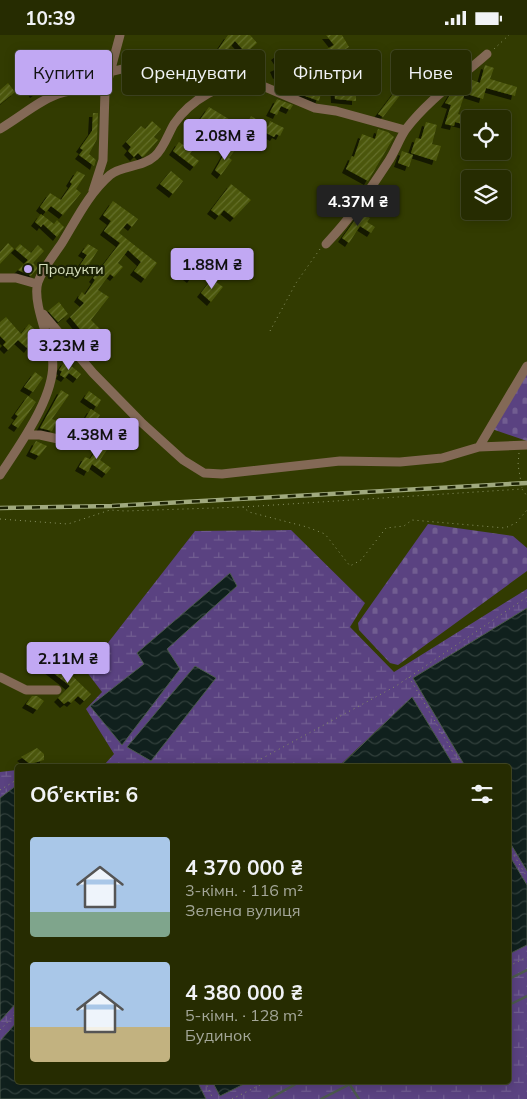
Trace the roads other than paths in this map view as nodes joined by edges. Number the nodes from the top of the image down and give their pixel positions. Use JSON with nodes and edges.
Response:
{"nodes":[{"id":1,"x":115,"y":36,"type":"edge"},
{"id":2,"x":487,"y":54,"type":"road end"},
{"id":3,"x":112,"y":58,"type":"edge"},
{"id":4,"x":53,"y":95,"type":"edge"},
{"id":5,"x":105,"y":95,"type":"edge"},
{"id":6,"x":0,"y":129,"type":"edge"},
{"id":7,"x":405,"y":130,"type":"junction"},
{"id":8,"x":92,"y":194,"type":"junction"},
{"id":9,"x":326,"y":244,"type":"road end"},
{"id":10,"x":0,"y":278,"type":"edge"},
{"id":11,"x":38,"y":284,"type":"junction"},
{"id":12,"x":41,"y":312,"type":"junction"},
{"id":13,"x":527,"y":366,"type":"edge"},
{"id":14,"x":27,"y":435,"type":"junction"},
{"id":15,"x":81,"y":444,"type":"dead end"},
{"id":16,"x":524,"y":445,"type":"edge"},
{"id":17,"x":479,"y":447,"type":"junction"},
{"id":18,"x":0,"y":475,"type":"edge"},
{"id":19,"x":0,"y":677,"type":"edge"},
{"id":20,"x":57,"y":690,"type":"dead end"}],
"edges":[{"from":1,"to":3,"type":"street"},
{"from":2,"to":7,"type":"street"},
{"from":4,"to":6,"type":"street"},
{"from":5,"to":8,"type":"street"},
{"from":7,"to":8,"type":"street"},
{"from":7,"to":9,"type":"street"},
{"from":8,"to":11,"type":"street"},
{"from":10,"to":11,"type":"street"},
{"from":11,"to":12,"type":"street"},
{"from":12,"to":14,"type":"street"},
{"from":12,"to":17,"type":"street"},
{"from":13,"to":17,"type":"street"},
{"from":14,"to":15,"type":"street"},
{"from":14,"to":18,"type":"street"},
{"from":16,"to":17,"type":"street"},
{"from":19,"to":20,"type":"street"}]}
